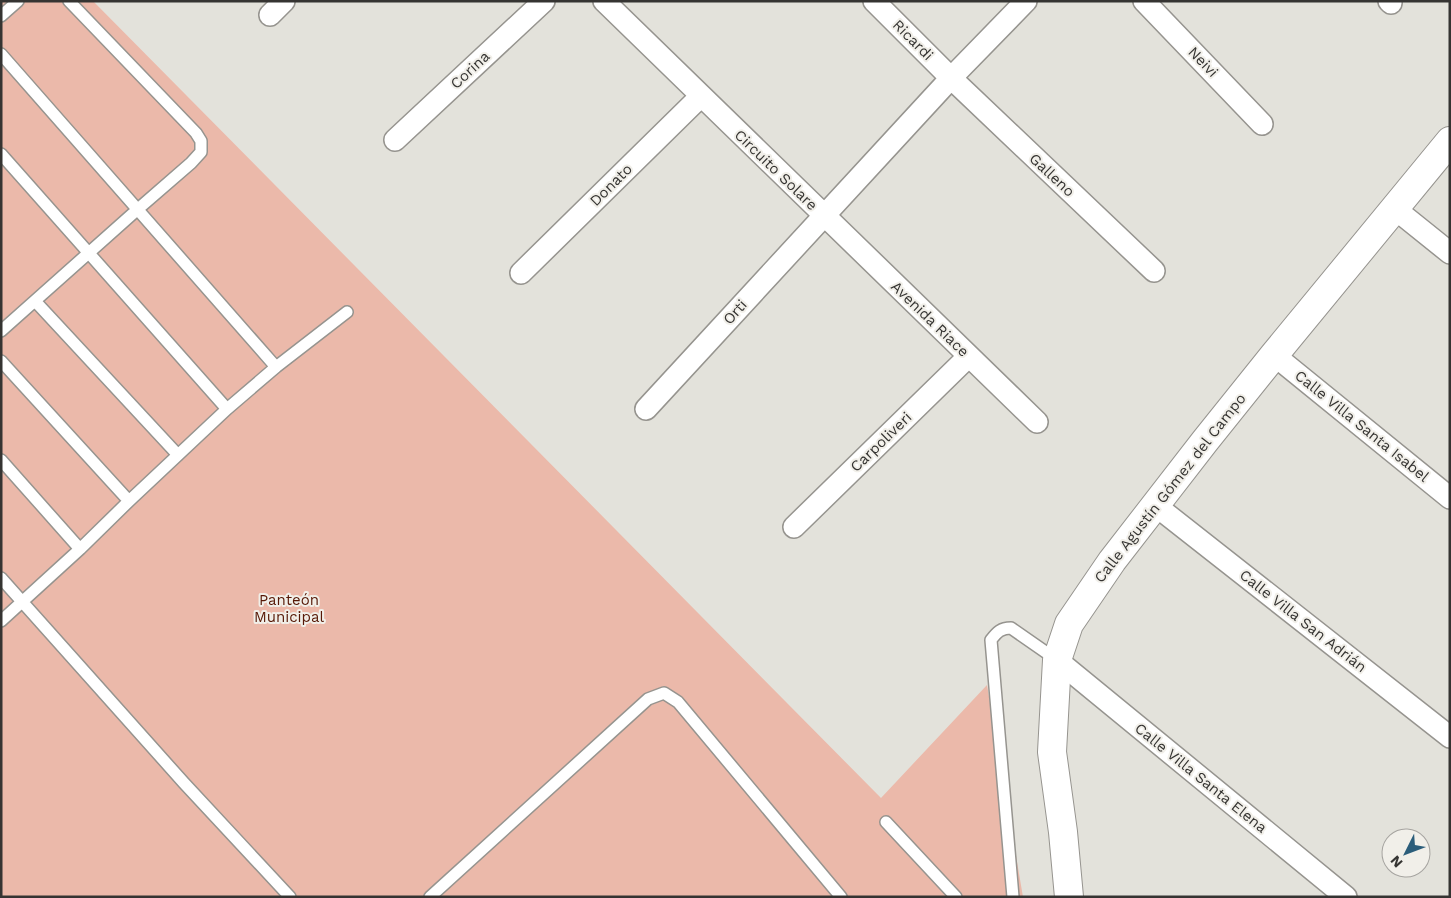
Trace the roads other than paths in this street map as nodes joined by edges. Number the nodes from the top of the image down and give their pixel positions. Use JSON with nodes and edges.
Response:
{"nodes":[{"id":1,"x":18,"y":1,"type":"edge"},
{"id":2,"x":69,"y":1,"type":"edge"},
{"id":3,"x":544,"y":1,"type":"edge"},
{"id":4,"x":604,"y":1,"type":"edge"},
{"id":5,"x":874,"y":1,"type":"edge"},
{"id":6,"x":1026,"y":1,"type":"edge"},
{"id":7,"x":1144,"y":1,"type":"edge"},
{"id":8,"x":1,"y":16,"type":"edge"},
{"id":9,"x":1,"y":54,"type":"edge"},
{"id":10,"x":951,"y":78,"type":"junction"},
{"id":11,"x":701,"y":96,"type":"junction"},
{"id":12,"x":1262,"y":124,"type":"dead end"},
{"id":13,"x":395,"y":140,"type":"dead end"},
{"id":14,"x":1450,"y":141,"type":"edge"},
{"id":15,"x":1,"y":154,"type":"edge"},
{"id":16,"x":1394,"y":208,"type":"junction"},
{"id":17,"x":138,"y":209,"type":"junction"},
{"id":18,"x":823,"y":216,"type":"junction"},
{"id":19,"x":89,"y":252,"type":"junction"},
{"id":20,"x":1450,"y":253,"type":"edge"},
{"id":21,"x":1154,"y":271,"type":"dead end"},
{"id":22,"x":521,"y":273,"type":"dead end"},
{"id":23,"x":35,"y":301,"type":"junction"},
{"id":24,"x":347,"y":312,"type":"dead end"},
{"id":25,"x":1,"y":331,"type":"edge"},
{"id":26,"x":1274,"y":354,"type":"junction"},
{"id":27,"x":969,"y":356,"type":"junction"},
{"id":28,"x":1,"y":361,"type":"edge"},
{"id":29,"x":276,"y":367,"type":"junction"},
{"id":30,"x":227,"y":409,"type":"junction"},
{"id":31,"x":646,"y":409,"type":"dead end"},
{"id":32,"x":1037,"y":422,"type":"dead end"},
{"id":33,"x":178,"y":455,"type":"junction"},
{"id":34,"x":1,"y":460,"type":"edge"},
{"id":35,"x":1450,"y":498,"type":"edge"},
{"id":36,"x":128,"y":501,"type":"junction"},
{"id":37,"x":1155,"y":505,"type":"junction"},
{"id":38,"x":794,"y":527,"type":"dead end"},
{"id":39,"x":80,"y":549,"type":"junction"},
{"id":40,"x":1,"y":578,"type":"edge"},
{"id":41,"x":22,"y":602,"type":"junction"},
{"id":42,"x":1,"y":621,"type":"edge"},
{"id":43,"x":1057,"y":660,"type":"junction"},
{"id":44,"x":1450,"y":737,"type":"edge"},
{"id":45,"x":886,"y":822,"type":"dead end"},
{"id":46,"x":290,"y":897,"type":"edge"},
{"id":47,"x":430,"y":897,"type":"edge"},
{"id":48,"x":841,"y":897,"type":"edge"},
{"id":49,"x":956,"y":897,"type":"edge"},
{"id":50,"x":1013,"y":897,"type":"edge"},
{"id":51,"x":1069,"y":897,"type":"edge"},
{"id":52,"x":1346,"y":897,"type":"edge"}],
"edges":[{"from":1,"to":8,"type":"lane"},
{"from":2,"to":17,"type":"lane"},
{"from":3,"to":13,"type":"street","name":"Corina"},
{"from":4,"to":11,"type":"street","name":"Circuito Solare"},
{"from":5,"to":10,"type":"street","name":"Ricardi"},
{"from":6,"to":10,"type":"street","name":"Circuito Solare"},
{"from":7,"to":12,"type":"street","name":"Neivi"},
{"from":9,"to":17,"type":"lane"},
{"from":10,"to":18,"type":"street","name":"Circuito Solare"},
{"from":10,"to":21,"type":"street","name":"Galleno"},
{"from":11,"to":18,"type":"street","name":"Circuito Solare"},
{"from":11,"to":22,"type":"street","name":"Donato"},
{"from":14,"to":16,"type":"street","name":"Calle Agustín Gómez del Campo"},
{"from":15,"to":19,"type":"lane"},
{"from":16,"to":20,"type":"street"},
{"from":16,"to":26,"type":"street","name":"Calle Agustín Gómez del Campo"},
{"from":17,"to":19,"type":"lane"},
{"from":17,"to":29,"type":"lane"},
{"from":18,"to":27,"type":"street","name":"Avenida Riace"},
{"from":18,"to":31,"type":"street","name":"Orti"},
{"from":19,"to":23,"type":"lane"},
{"from":19,"to":30,"type":"lane"},
{"from":23,"to":25,"type":"lane"},
{"from":23,"to":33,"type":"lane"},
{"from":24,"to":29,"type":"lane"},
{"from":26,"to":35,"type":"street","name":"Calle Villa Santa Isabel"},
{"from":26,"to":37,"type":"street","name":"Calle Agustín Gómez del Campo"},
{"from":27,"to":32,"type":"street","name":"Avenida Riace"},
{"from":27,"to":38,"type":"street","name":"Carpoliveri"},
{"from":28,"to":36,"type":"lane"},
{"from":29,"to":30,"type":"lane"},
{"from":30,"to":33,"type":"lane"},
{"from":33,"to":36,"type":"lane"},
{"from":34,"to":39,"type":"lane"},
{"from":36,"to":39,"type":"lane"},
{"from":37,"to":43,"type":"street","name":"Calle Agustín Gómez del Campo"},
{"from":37,"to":44,"type":"street","name":"Calle Villa San Adrián"},
{"from":39,"to":41,"type":"lane"},
{"from":40,"to":41,"type":"lane"},
{"from":41,"to":42,"type":"lane"},
{"from":41,"to":46,"type":"lane"},
{"from":43,"to":50,"type":"lane"},
{"from":43,"to":51,"type":"street","name":"Calle Agustín Gómez del Campo"},
{"from":43,"to":52,"type":"street","name":"Calle Villa Santa Elena"},
{"from":45,"to":49,"type":"lane"},
{"from":47,"to":48,"type":"lane"}]}
